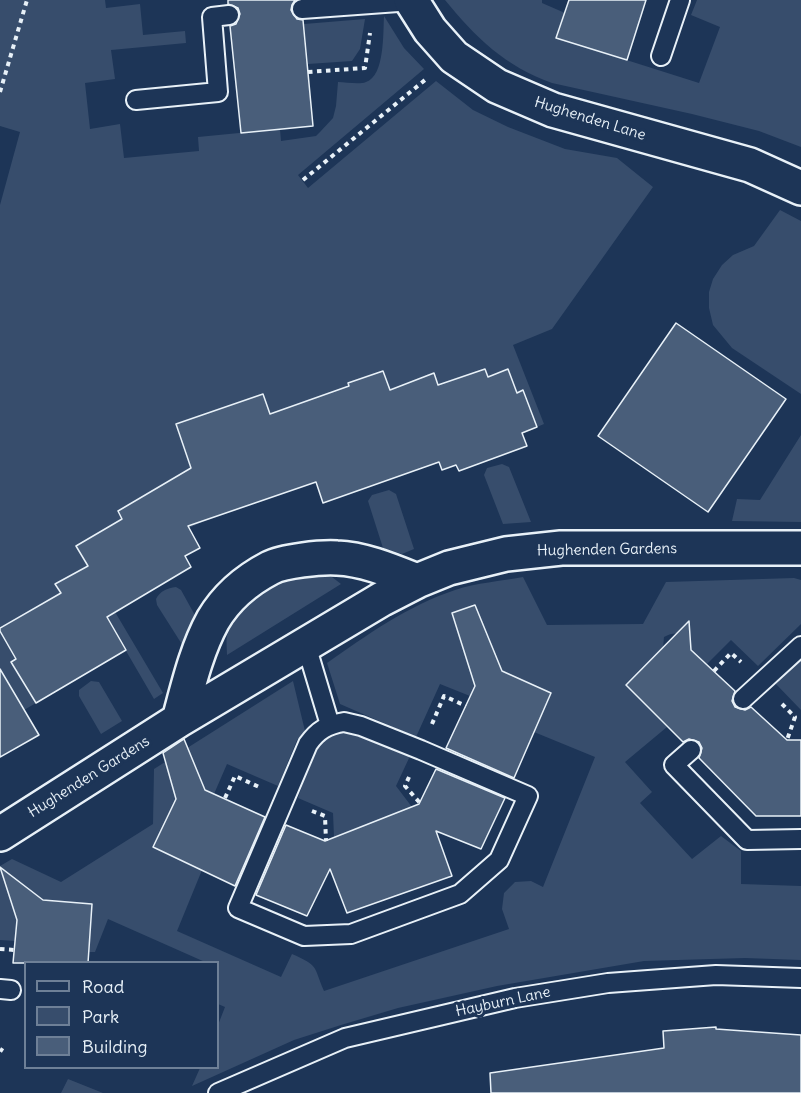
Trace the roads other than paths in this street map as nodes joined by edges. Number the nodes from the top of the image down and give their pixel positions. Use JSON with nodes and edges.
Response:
{"nodes":[{"id":1,"x":412,"y":0,"type":"edge"},
{"id":2,"x":680,"y":0,"type":"edge"},
{"id":3,"x":302,"y":9,"type":"dead end"},
{"id":4,"x":217,"y":11,"type":"edge"},
{"id":5,"x":661,"y":56,"type":"dead end"},
{"id":6,"x":136,"y":100,"type":"dead end"},
{"id":7,"x":801,"y":188,"type":"edge"},
{"id":8,"x":801,"y":548,"type":"edge"},
{"id":9,"x":417,"y":581,"type":"junction"},
{"id":10,"x":306,"y":645,"type":"junction"},
{"id":11,"x":801,"y":646,"type":"edge"},
{"id":12,"x":743,"y":699,"type":"dead end"},
{"id":13,"x":179,"y":720,"type":"junction"},
{"id":14,"x":330,"y":725,"type":"junction"},
{"id":15,"x":691,"y":750,"type":"dead end"},
{"id":16,"x":0,"y":834,"type":"edge"},
{"id":17,"x":801,"y":839,"type":"edge"},
{"id":18,"x":801,"y":978,"type":"edge"},
{"id":19,"x":218,"y":1093,"type":"edge"}],
"edges":[{"from":1,"to":3,"type":"lane"},
{"from":1,"to":7,"type":"street","name":"Hughenden Lane"},
{"from":2,"to":5,"type":"lane"},
{"from":4,"to":6,"type":"lane"},
{"from":8,"to":9,"type":"street","name":"Hughenden Gardens"},
{"from":9,"to":10,"type":"street","name":"Hughenden Gardens"},
{"from":9,"to":13,"type":"street"},
{"from":10,"to":13,"type":"street","name":"Hughenden Gardens"},
{"from":10,"to":14,"type":"lane"},
{"from":11,"to":12,"type":"lane"},
{"from":13,"to":16,"type":"street","name":"Hughenden Gardens"},
{"from":14,"to":14,"type":"lane"},
{"from":15,"to":17,"type":"lane"},
{"from":18,"to":19,"type":"lane","name":"Hayburn Lane"}]}
